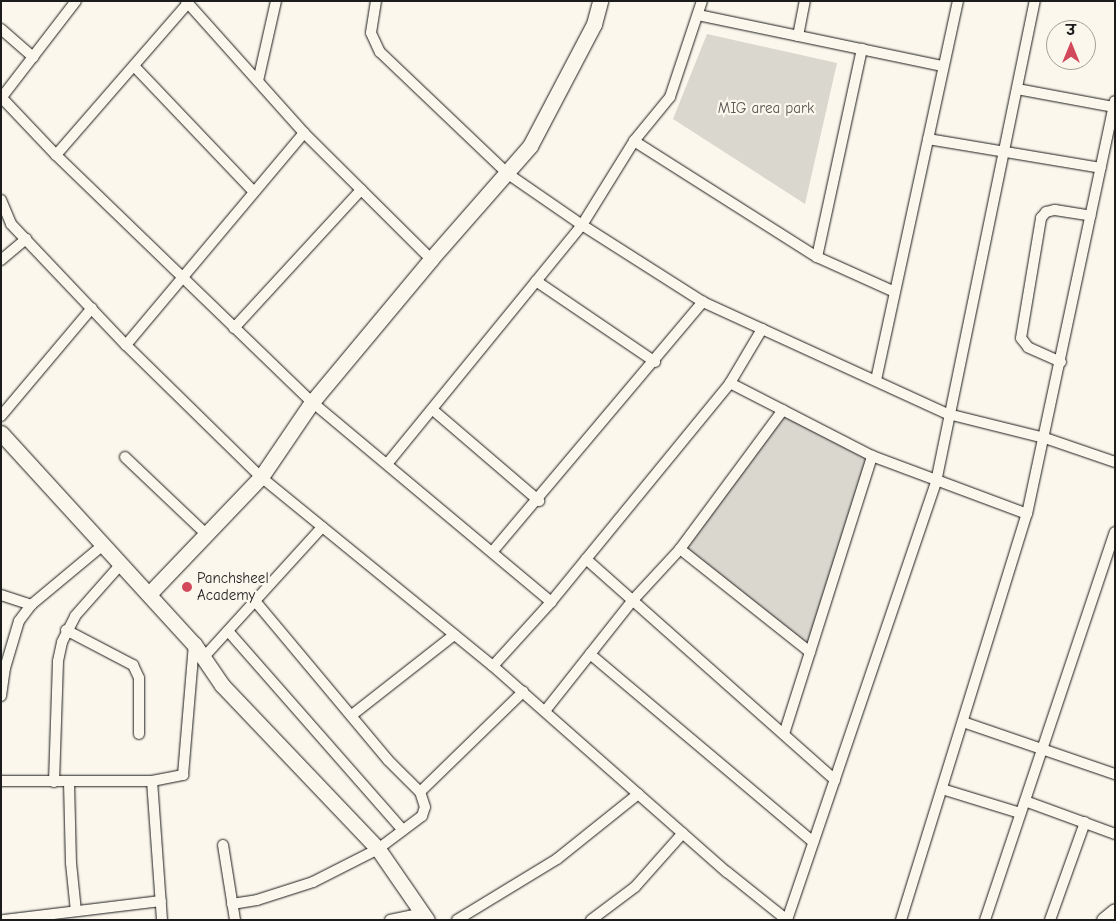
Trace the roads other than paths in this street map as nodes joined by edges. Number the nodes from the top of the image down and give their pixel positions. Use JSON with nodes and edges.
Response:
{"nodes":[{"id":1,"x":76,"y":1,"type":"edge"},
{"id":2,"x":276,"y":1,"type":"edge"},
{"id":3,"x":376,"y":1,"type":"edge"},
{"id":4,"x":600,"y":1,"type":"edge"},
{"id":5,"x":702,"y":1,"type":"edge"},
{"id":6,"x":805,"y":1,"type":"edge"},
{"id":7,"x":958,"y":1,"type":"edge"},
{"id":8,"x":1035,"y":1,"type":"edge"},
{"id":9,"x":187,"y":2,"type":"edge"},
{"id":10,"x":698,"y":15,"type":"junction"},
{"id":11,"x":1,"y":28,"type":"edge"},
{"id":12,"x":798,"y":36,"type":"junction"},
{"id":13,"x":862,"y":49,"type":"junction"},
{"id":14,"x":33,"y":57,"type":"junction"},
{"id":15,"x":134,"y":66,"type":"junction"},
{"id":16,"x":944,"y":66,"type":"junction"},
{"id":17,"x":258,"y":81,"type":"junction"},
{"id":18,"x":1017,"y":89,"type":"junction"},
{"id":19,"x":2,"y":97,"type":"edge"},
{"id":20,"x":1114,"y":104,"type":"edge"},
{"id":21,"x":304,"y":133,"type":"junction"},
{"id":22,"x":928,"y":139,"type":"junction"},
{"id":23,"x":634,"y":141,"type":"junction"},
{"id":24,"x":1004,"y":153,"type":"junction"},
{"id":25,"x":56,"y":156,"type":"junction"},
{"id":26,"x":1101,"y":168,"type":"junction"},
{"id":27,"x":508,"y":174,"type":"junction"},
{"id":28,"x":362,"y":190,"type":"junction"},
{"id":29,"x":253,"y":191,"type":"junction"},
{"id":30,"x":1,"y":200,"type":"edge"},
{"id":31,"x":1091,"y":216,"type":"junction"},
{"id":32,"x":582,"y":226,"type":"junction"},
{"id":33,"x":26,"y":239,"type":"junction"},
{"id":34,"x":817,"y":257,"type":"junction"},
{"id":35,"x":431,"y":259,"type":"junction"},
{"id":36,"x":1,"y":260,"type":"edge"},
{"id":37,"x":182,"y":278,"type":"junction"},
{"id":38,"x":536,"y":281,"type":"junction"},
{"id":39,"x":895,"y":292,"type":"junction"},
{"id":40,"x":703,"y":302,"type":"junction"},
{"id":41,"x":92,"y":308,"type":"junction"},
{"id":42,"x":234,"y":328,"type":"junction"},
{"id":43,"x":762,"y":329,"type":"junction"},
{"id":44,"x":126,"y":345,"type":"junction"},
{"id":45,"x":655,"y":362,"type":"junction"},
{"id":46,"x":1061,"y":362,"type":"junction"},
{"id":47,"x":876,"y":380,"type":"junction"},
{"id":48,"x":730,"y":383,"type":"junction"},
{"id":49,"x":312,"y":402,"type":"junction"},
{"id":50,"x":433,"y":410,"type":"junction"},
{"id":51,"x":783,"y":410,"type":"junction"},
{"id":52,"x":948,"y":414,"type":"junction"},
{"id":53,"x":1,"y":416,"type":"edge"},
{"id":54,"x":1,"y":433,"type":"edge"},
{"id":55,"x":1045,"y":438,"type":"junction"},
{"id":56,"x":872,"y":456,"type":"junction"},
{"id":57,"x":125,"y":457,"type":"dead end"},
{"id":58,"x":1115,"y":462,"type":"edge"},
{"id":59,"x":387,"y":464,"type":"junction"},
{"id":60,"x":260,"y":477,"type":"junction"},
{"id":61,"x":936,"y":482,"type":"junction"},
{"id":62,"x":539,"y":501,"type":"junction"},
{"id":63,"x":1027,"y":514,"type":"junction"},
{"id":64,"x":322,"y":528,"type":"junction"},
{"id":65,"x":1115,"y":532,"type":"edge"},
{"id":66,"x":206,"y":534,"type":"junction"},
{"id":67,"x":102,"y":545,"type":"junction"},
{"id":68,"x":680,"y":549,"type":"junction"},
{"id":69,"x":493,"y":551,"type":"junction"},
{"id":70,"x":586,"y":559,"type":"junction"},
{"id":71,"x":121,"y":564,"type":"junction"},
{"id":72,"x":149,"y":594,"type":"junction"},
{"id":73,"x":1,"y":596,"type":"edge"},
{"id":74,"x":255,"y":600,"type":"junction"},
{"id":75,"x":633,"y":600,"type":"junction"},
{"id":76,"x":551,"y":602,"type":"junction"},
{"id":77,"x":31,"y":605,"type":"junction"},
{"id":78,"x":66,"y":630,"type":"junction"},
{"id":79,"x":228,"y":631,"type":"junction"},
{"id":80,"x":454,"y":635,"type":"junction"},
{"id":81,"x":194,"y":644,"type":"junction"},
{"id":82,"x":810,"y":652,"type":"junction"},
{"id":83,"x":590,"y":654,"type":"junction"},
{"id":84,"x":203,"y":658,"type":"junction"},
{"id":85,"x":493,"y":666,"type":"junction"},
{"id":86,"x":3,"y":668,"type":"edge"},
{"id":87,"x":523,"y":692,"type":"junction"},
{"id":88,"x":1,"y":696,"type":"edge"},
{"id":89,"x":545,"y":710,"type":"junction"},
{"id":90,"x":352,"y":715,"type":"junction"},
{"id":91,"x":963,"y":722,"type":"junction"},
{"id":92,"x":139,"y":734,"type":"dead end"},
{"id":93,"x":784,"y":734,"type":"junction"},
{"id":94,"x":1042,"y":749,"type":"junction"},
{"id":95,"x":1115,"y":774,"type":"edge"},
{"id":96,"x":834,"y":780,"type":"junction"},
{"id":97,"x":4,"y":781,"type":"edge"},
{"id":98,"x":54,"y":782,"type":"junction"},
{"id":99,"x":70,"y":782,"type":"junction"},
{"id":100,"x":152,"y":782,"type":"junction"},
{"id":101,"x":942,"y":789,"type":"junction"},
{"id":102,"x":420,"y":792,"type":"junction"},
{"id":103,"x":638,"y":794,"type":"junction"},
{"id":104,"x":1025,"y":801,"type":"junction"},
{"id":105,"x":1020,"y":813,"type":"junction"},
{"id":106,"x":1085,"y":822,"type":"junction"},
{"id":107,"x":403,"y":830,"type":"junction"},
{"id":108,"x":683,"y":833,"type":"junction"},
{"id":109,"x":1115,"y":834,"type":"edge"},
{"id":110,"x":814,"y":842,"type":"junction"},
{"id":111,"x":223,"y":845,"type":"dead end"},
{"id":112,"x":378,"y":849,"type":"junction"},
{"id":113,"x":161,"y":901,"type":"junction"},
{"id":114,"x":232,"y":904,"type":"junction"},
{"id":115,"x":76,"y":911,"type":"junction"},
{"id":116,"x":424,"y":916,"type":"edge"},
{"id":117,"x":599,"y":918,"type":"edge"},
{"id":118,"x":4,"y":920,"type":"edge"},
{"id":119,"x":162,"y":920,"type":"edge"},
{"id":120,"x":235,"y":920,"type":"edge"},
{"id":121,"x":390,"y":920,"type":"edge"},
{"id":122,"x":457,"y":920,"type":"edge"},
{"id":123,"x":787,"y":920,"type":"edge"},
{"id":124,"x":901,"y":920,"type":"edge"},
{"id":125,"x":984,"y":920,"type":"edge"},
{"id":126,"x":1050,"y":920,"type":"edge"}],
"edges":[{"from":1,"to":14,"type":"street"},
{"from":2,"to":17,"type":"street"},
{"from":3,"to":27,"type":"street"},
{"from":4,"to":27,"type":"street"},
{"from":5,"to":10,"type":"street"},
{"from":6,"to":12,"type":"street"},
{"from":7,"to":16,"type":"street"},
{"from":8,"to":18,"type":"street"},
{"from":9,"to":15,"type":"street"},
{"from":9,"to":17,"type":"street"},
{"from":10,"to":12,"type":"street"},
{"from":10,"to":23,"type":"street"},
{"from":11,"to":14,"type":"street"},
{"from":12,"to":13,"type":"street"},
{"from":13,"to":16,"type":"street"},
{"from":13,"to":34,"type":"street"},
{"from":14,"to":19,"type":"street"},
{"from":15,"to":25,"type":"street"},
{"from":15,"to":29,"type":"street"},
{"from":16,"to":22,"type":"street"},
{"from":17,"to":21,"type":"street"},
{"from":18,"to":20,"type":"street"},
{"from":18,"to":24,"type":"street"},
{"from":19,"to":25,"type":"street"},
{"from":20,"to":26,"type":"street"},
{"from":21,"to":28,"type":"street"},
{"from":21,"to":29,"type":"street"},
{"from":22,"to":24,"type":"street"},
{"from":22,"to":39,"type":"street"},
{"from":23,"to":32,"type":"street"},
{"from":23,"to":34,"type":"street"},
{"from":24,"to":26,"type":"street"},
{"from":24,"to":52,"type":"street"},
{"from":25,"to":37,"type":"street"},
{"from":26,"to":31,"type":"street"},
{"from":27,"to":32,"type":"street"},
{"from":27,"to":35,"type":"street"},
{"from":28,"to":35,"type":"street"},
{"from":28,"to":42,"type":"street"},
{"from":29,"to":37,"type":"street"},
{"from":30,"to":33,"type":"street"},
{"from":31,"to":46,"type":"street"},
{"from":31,"to":46,"type":"street"},
{"from":32,"to":38,"type":"street"},
{"from":32,"to":40,"type":"street"},
{"from":33,"to":36,"type":"street"},
{"from":33,"to":41,"type":"street"},
{"from":34,"to":39,"type":"street"},
{"from":35,"to":49,"type":"street"},
{"from":37,"to":42,"type":"street"},
{"from":37,"to":44,"type":"street"},
{"from":38,"to":45,"type":"street"},
{"from":38,"to":50,"type":"street"},
{"from":39,"to":47,"type":"street"},
{"from":40,"to":43,"type":"street"},
{"from":40,"to":45,"type":"street"},
{"from":41,"to":44,"type":"street"},
{"from":41,"to":53,"type":"street"},
{"from":42,"to":49,"type":"street"},
{"from":43,"to":47,"type":"street"},
{"from":43,"to":48,"type":"street"},
{"from":44,"to":60,"type":"street"},
{"from":45,"to":62,"type":"street"},
{"from":46,"to":55,"type":"street"},
{"from":47,"to":52,"type":"street"},
{"from":48,"to":51,"type":"street"},
{"from":48,"to":70,"type":"street"},
{"from":49,"to":59,"type":"street"},
{"from":49,"to":60,"type":"street"},
{"from":50,"to":59,"type":"street"},
{"from":50,"to":62,"type":"street"},
{"from":51,"to":56,"type":"street"},
{"from":51,"to":68,"type":"street"},
{"from":52,"to":55,"type":"street"},
{"from":52,"to":61,"type":"street"},
{"from":54,"to":67,"type":"street"},
{"from":55,"to":58,"type":"street"},
{"from":55,"to":63,"type":"street"},
{"from":56,"to":61,"type":"street"},
{"from":56,"to":82,"type":"street"},
{"from":57,"to":66,"type":"street"},
{"from":59,"to":69,"type":"street"},
{"from":60,"to":64,"type":"street"},
{"from":60,"to":66,"type":"street"},
{"from":61,"to":63,"type":"street"},
{"from":61,"to":96,"type":"street"},
{"from":62,"to":69,"type":"street"},
{"from":63,"to":91,"type":"street"},
{"from":64,"to":74,"type":"street"},
{"from":64,"to":80,"type":"street"},
{"from":65,"to":94,"type":"street"},
{"from":66,"to":72,"type":"street"},
{"from":67,"to":71,"type":"street"},
{"from":67,"to":77,"type":"street"},
{"from":68,"to":75,"type":"street"},
{"from":68,"to":82,"type":"street"},
{"from":69,"to":76,"type":"street"},
{"from":70,"to":75,"type":"street"},
{"from":70,"to":76,"type":"street"},
{"from":71,"to":72,"type":"street"},
{"from":71,"to":78,"type":"street"},
{"from":72,"to":81,"type":"street"},
{"from":73,"to":77,"type":"street"},
{"from":74,"to":79,"type":"street"},
{"from":74,"to":90,"type":"street"},
{"from":75,"to":83,"type":"street"},
{"from":75,"to":93,"type":"street"},
{"from":76,"to":85,"type":"street"},
{"from":77,"to":86,"type":"street"},
{"from":78,"to":92,"type":"street"},
{"from":78,"to":98,"type":"street"},
{"from":79,"to":84,"type":"street"},
{"from":79,"to":107,"type":"street"},
{"from":80,"to":85,"type":"street"},
{"from":80,"to":90,"type":"street"},
{"from":81,"to":84,"type":"street"},
{"from":81,"to":100,"type":"street"},
{"from":82,"to":93,"type":"street"},
{"from":83,"to":89,"type":"street"},
{"from":83,"to":110,"type":"street"},
{"from":84,"to":112,"type":"street"},
{"from":85,"to":87,"type":"street"},
{"from":86,"to":88,"type":"street"},
{"from":87,"to":89,"type":"street"},
{"from":87,"to":102,"type":"street"},
{"from":89,"to":103,"type":"street"},
{"from":90,"to":102,"type":"street"},
{"from":91,"to":94,"type":"street"},
{"from":91,"to":101,"type":"street"},
{"from":93,"to":96,"type":"street"},
{"from":94,"to":95,"type":"street"},
{"from":94,"to":104,"type":"street"},
{"from":96,"to":110,"type":"street"},
{"from":97,"to":98,"type":"street"},
{"from":98,"to":99,"type":"street"},
{"from":99,"to":100,"type":"street"},
{"from":99,"to":115,"type":"street"},
{"from":100,"to":113,"type":"street"},
{"from":101,"to":105,"type":"street"},
{"from":101,"to":124,"type":"street"},
{"from":102,"to":107,"type":"street"},
{"from":103,"to":108,"type":"street"},
{"from":103,"to":122,"type":"street"},
{"from":104,"to":105,"type":"street"},
{"from":104,"to":106,"type":"street"},
{"from":105,"to":125,"type":"street"},
{"from":106,"to":109,"type":"street"},
{"from":106,"to":126,"type":"street"},
{"from":107,"to":112,"type":"street"},
{"from":108,"to":117,"type":"street"},
{"from":108,"to":123,"type":"street"},
{"from":110,"to":123,"type":"street"},
{"from":111,"to":114,"type":"street"},
{"from":112,"to":114,"type":"street"},
{"from":112,"to":116,"type":"street"},
{"from":113,"to":115,"type":"street"},
{"from":113,"to":119,"type":"street"},
{"from":114,"to":120,"type":"street"},
{"from":115,"to":118,"type":"street"},
{"from":116,"to":121,"type":"street"}]}
